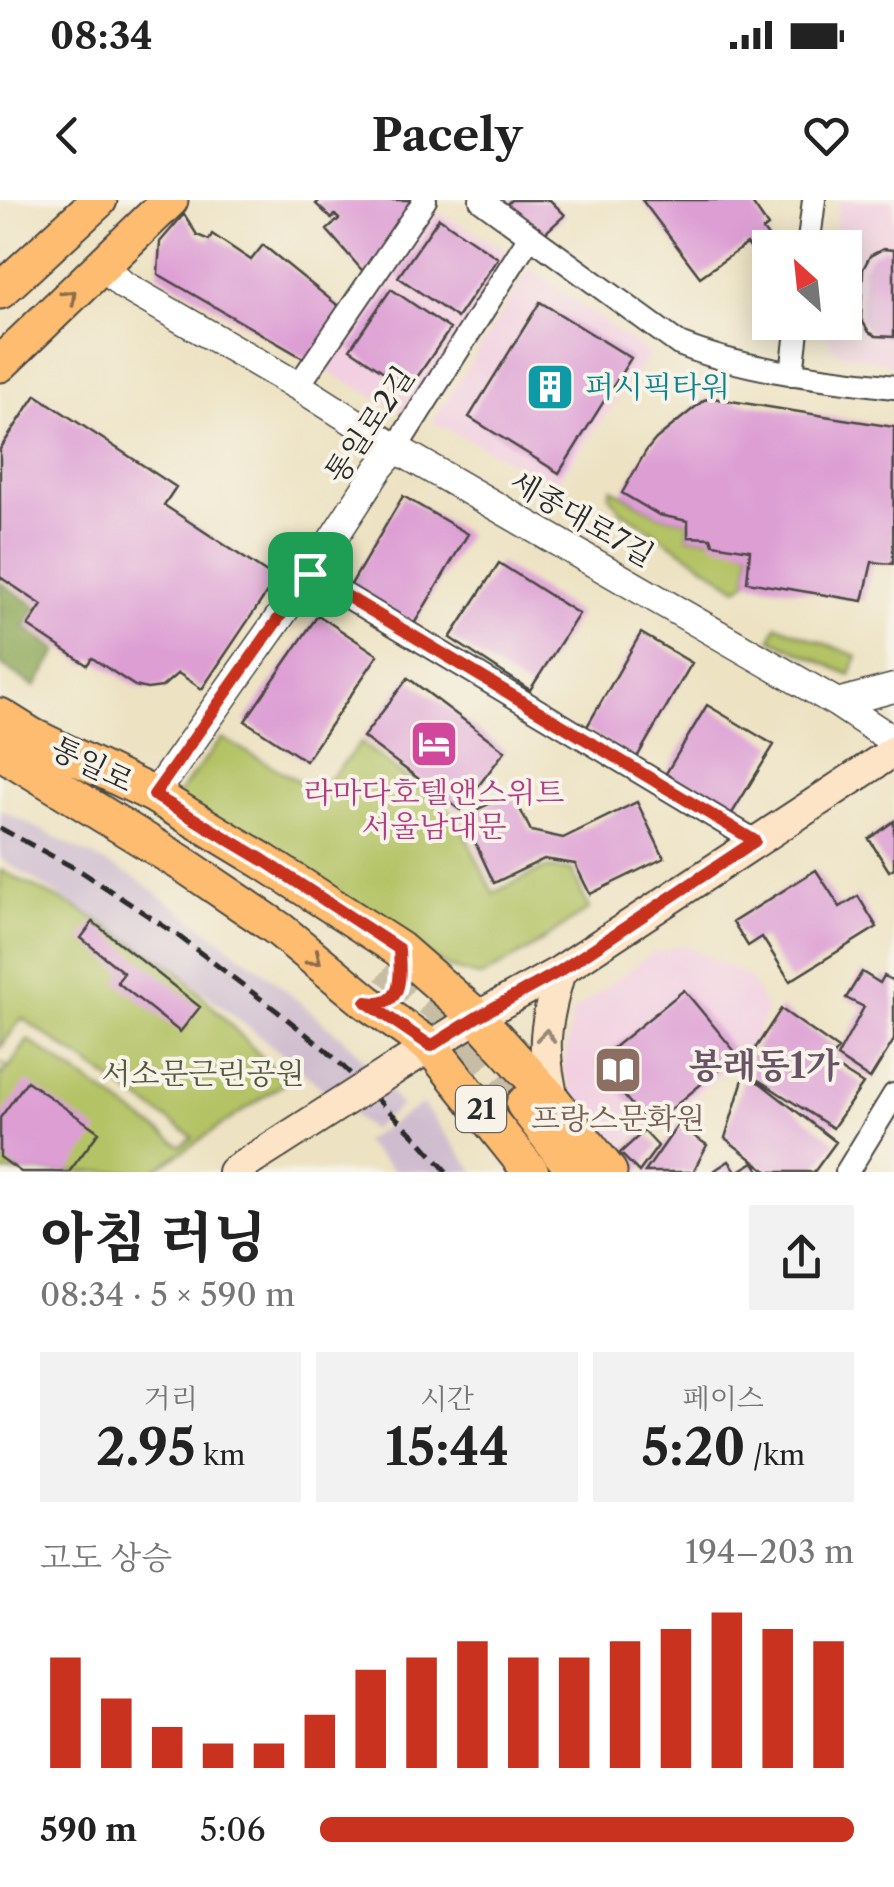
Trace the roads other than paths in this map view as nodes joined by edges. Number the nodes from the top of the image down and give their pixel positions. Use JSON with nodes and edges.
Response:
{"nodes":[{"id":1,"x":99,"y":200,"type":"edge"},
{"id":2,"x":170,"y":200,"type":"edge"},
{"id":3,"x":425,"y":200,"type":"edge"},
{"id":4,"x":481,"y":200,"type":"edge"},
{"id":5,"x":814,"y":200,"type":"edge"},
{"id":6,"x":810,"y":230,"type":"edge"},
{"id":7,"x":530,"y":236,"type":"junction"},
{"id":8,"x":102,"y":265,"type":"junction"},
{"id":9,"x":0,"y":291,"type":"edge"},
{"id":10,"x":796,"y":340,"type":"edge"},
{"id":11,"x":0,"y":364,"type":"edge"},
{"id":12,"x":792,"y":374,"type":"junction"},
{"id":13,"x":298,"y":386,"type":"junction"},
{"id":14,"x":894,"y":387,"type":"edge"},
{"id":15,"x":396,"y":448,"type":"junction"},
{"id":16,"x":310,"y":574,"type":"junction"},
{"id":17,"x":894,"y":688,"type":"edge"},
{"id":18,"x":837,"y":703,"type":"junction"},
{"id":19,"x":0,"y":716,"type":"edge"},
{"id":20,"x":32,"y":736,"type":"junction"},
{"id":21,"x":894,"y":741,"type":"edge"},
{"id":22,"x":0,"y":751,"type":"edge"},
{"id":23,"x":894,"y":751,"type":"edge"},
{"id":24,"x":154,"y":795,"type":"junction"},
{"id":25,"x":755,"y":841,"type":"junction"},
{"id":26,"x":393,"y":958,"type":"junction"},
{"id":27,"x":560,"y":971,"type":"junction"},
{"id":28,"x":366,"y":1002,"type":"junction"},
{"id":29,"x":477,"y":1017,"type":"junction"},
{"id":30,"x":431,"y":1046,"type":"junction"},
{"id":31,"x":894,"y":1095,"type":"edge"},
{"id":32,"x":539,"y":1103,"type":"junction"},
{"id":33,"x":233,"y":1172,"type":"edge"},
{"id":34,"x":530,"y":1172,"type":"edge"},
{"id":35,"x":574,"y":1172,"type":"edge"},
{"id":36,"x":608,"y":1172,"type":"edge"},
{"id":37,"x":847,"y":1172,"type":"edge"}],
"edges":[{"from":1,"to":9,"type":"main road"},
{"from":2,"to":8,"type":"main road"},
{"from":3,"to":13,"type":"street"},
{"from":4,"to":7,"type":"street"},
{"from":5,"to":6,"type":"street"},
{"from":7,"to":12,"type":"street"},
{"from":7,"to":15,"type":"street","name":"통일로2길"},
{"from":11,"to":8,"type":"main road","one_way":true},
{"from":8,"to":13,"type":"street","name":"세종대로7길"},
{"from":10,"to":12,"type":"street"},
{"from":12,"to":14,"type":"street"},
{"from":13,"to":15,"type":"street","name":"세종대로7길"},
{"from":15,"to":16,"type":"street","name":"통일로2길"},
{"from":15,"to":18,"type":"street","name":"세종대로7길"},
{"from":16,"to":24,"type":"street","name":"통일로2길"},
{"from":16,"to":25,"type":"street"},
{"from":17,"to":18,"type":"street"},
{"from":18,"to":21,"type":"street","name":"세종대로7길"},
{"from":19,"to":20,"type":"main road","name":"통일로"},
{"from":20,"to":24,"type":"main road","name":"통일로"},
{"from":20,"to":26,"type":"main road","name":"통일로"},
{"from":22,"to":28,"type":"main road","name":"통일로","one_way":true},
{"from":23,"to":25,"type":"main road"},
{"from":24,"to":26,"type":"main road","name":"통일로"},
{"from":25,"to":27,"type":"main road"},
{"from":26,"to":28,"type":"main road"},
{"from":26,"to":29,"type":"main road","name":"통일로"},
{"from":27,"to":29,"type":"main road"},
{"from":32,"to":27,"type":"main road","one_way":true},
{"from":28,"to":30,"type":"main road","name":"통일로"},
{"from":29,"to":30,"type":"main road"},
{"from":29,"to":32,"type":"main road","name":"통일로"},
{"from":30,"to":33,"type":"main road","bridge":true},
{"from":30,"to":34,"type":"main road","name":"통일로","number":"21"},
{"from":31,"to":37,"type":"street"},
{"from":32,"to":35,"type":"main road","name":"통일로"},
{"from":32,"to":36,"type":"main road","name":"통일로"}]}
